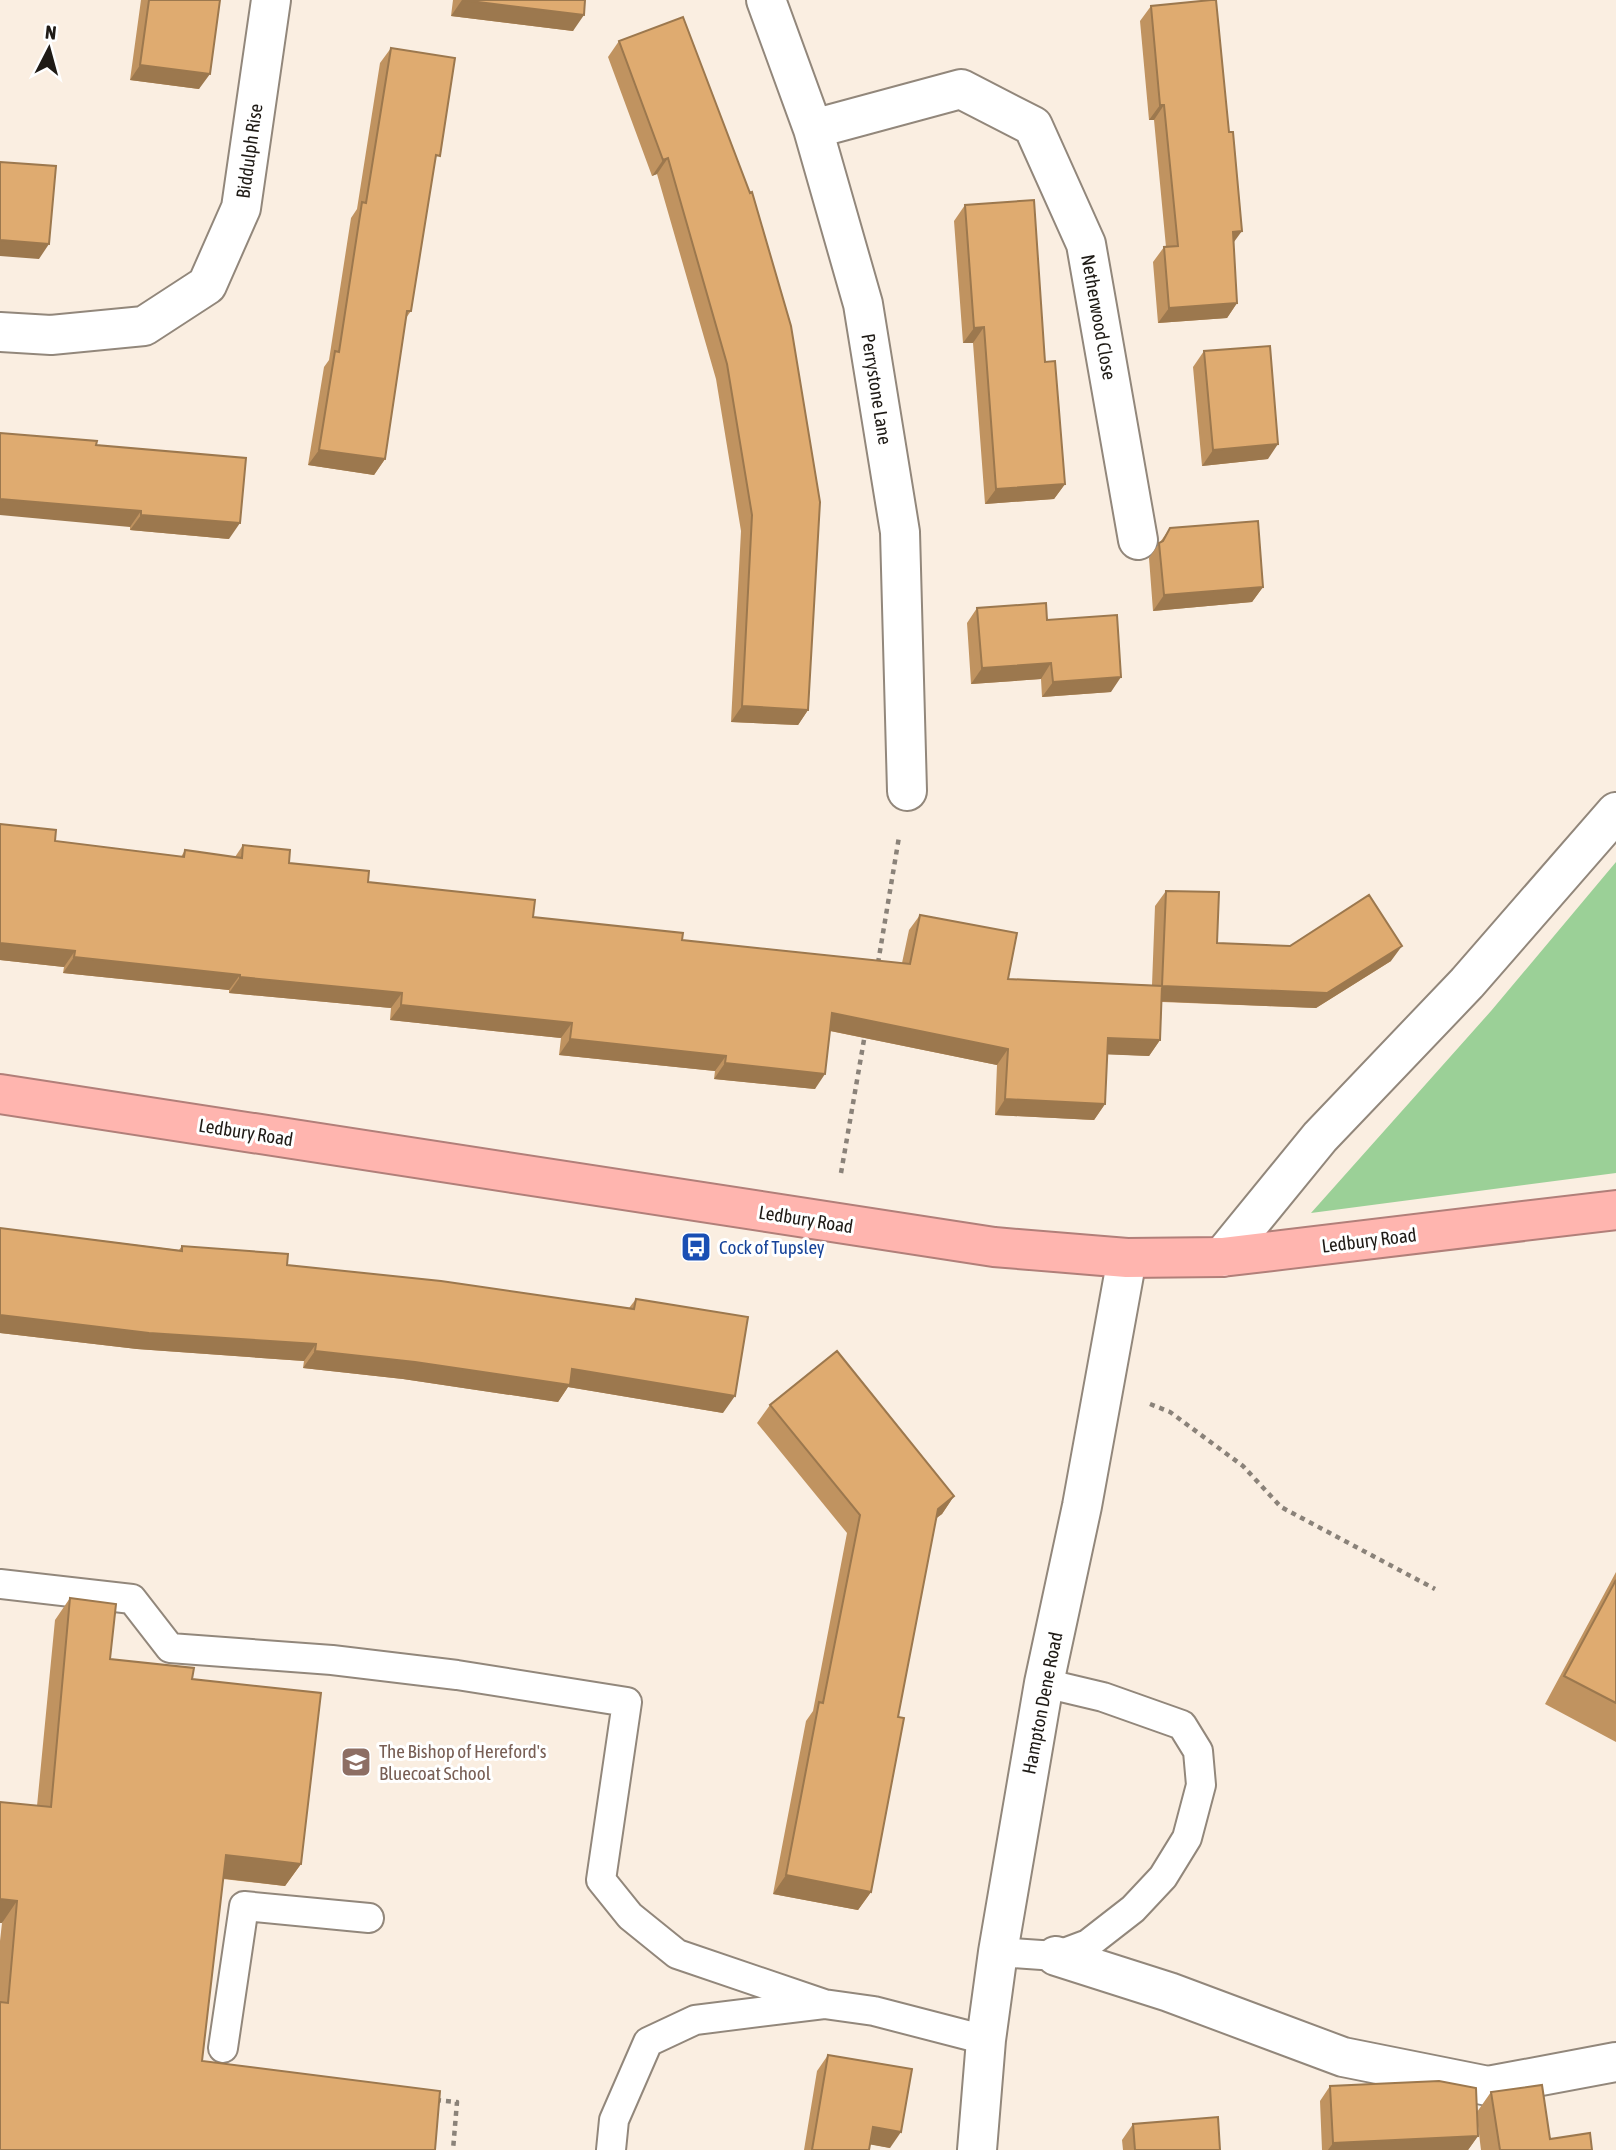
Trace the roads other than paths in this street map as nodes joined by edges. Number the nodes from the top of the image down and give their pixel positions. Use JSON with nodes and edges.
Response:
{"nodes":[{"id":1,"x":271,"y":0,"type":"edge"},
{"id":2,"x":766,"y":0,"type":"edge"},
{"id":3,"x":813,"y":129,"type":"junction"},
{"id":4,"x":0,"y":332,"type":"edge"},
{"id":5,"x":1138,"y":540,"type":"dead end"},
{"id":6,"x":907,"y":791,"type":"road end"},
{"id":7,"x":1616,"y":812,"type":"edge"},
{"id":8,"x":0,"y":1094,"type":"edge"},
{"id":9,"x":1616,"y":1210,"type":"edge"},
{"id":10,"x":1222,"y":1257,"type":"junction"},
{"id":11,"x":1127,"y":1258,"type":"junction"},
{"id":12,"x":0,"y":1584,"type":"edge"},
{"id":13,"x":1044,"y":1682,"type":"junction"},
{"id":14,"x":369,"y":1918,"type":"dead end"},
{"id":15,"x":998,"y":1952,"type":"junction"},
{"id":16,"x":1056,"y":1955,"type":"junction"},
{"id":17,"x":824,"y":2004,"type":"junction"},
{"id":18,"x":986,"y":2040,"type":"junction"},
{"id":19,"x":223,"y":2048,"type":"dead end"},
{"id":20,"x":1616,"y":2062,"type":"edge"},
{"id":21,"x":611,"y":2150,"type":"edge"},
{"id":22,"x":977,"y":2150,"type":"edge"}],
"edges":[{"from":1,"to":4,"type":"street","name":"Biddulph Rise"},
{"from":2,"to":3,"type":"street","name":"Perrystone Lane"},
{"from":3,"to":5,"type":"street","name":"Netherwood Close"},
{"from":3,"to":6,"type":"street","name":"Perrystone Lane"},
{"from":7,"to":10,"type":"street"},
{"from":8,"to":11,"type":"highway","name":"Ledbury Road"},
{"from":9,"to":10,"type":"highway","name":"Ledbury Road"},
{"from":10,"to":11,"type":"highway","name":"Ledbury Road"},
{"from":11,"to":13,"type":"street","name":"Hampton Dene Road"},
{"from":12,"to":17,"type":"lane"},
{"from":13,"to":15,"type":"street","name":"Hampton Dene Road"},
{"from":13,"to":16,"type":"lane"},
{"from":14,"to":19,"type":"lane"},
{"from":15,"to":16,"type":"lane"},
{"from":15,"to":18,"type":"street","name":"Hampton Dene Road"},
{"from":16,"to":20,"type":"street"},
{"from":17,"to":18,"type":"lane"},
{"from":17,"to":21,"type":"lane"},
{"from":18,"to":22,"type":"street","name":"Hampton Dene Road"}]}
